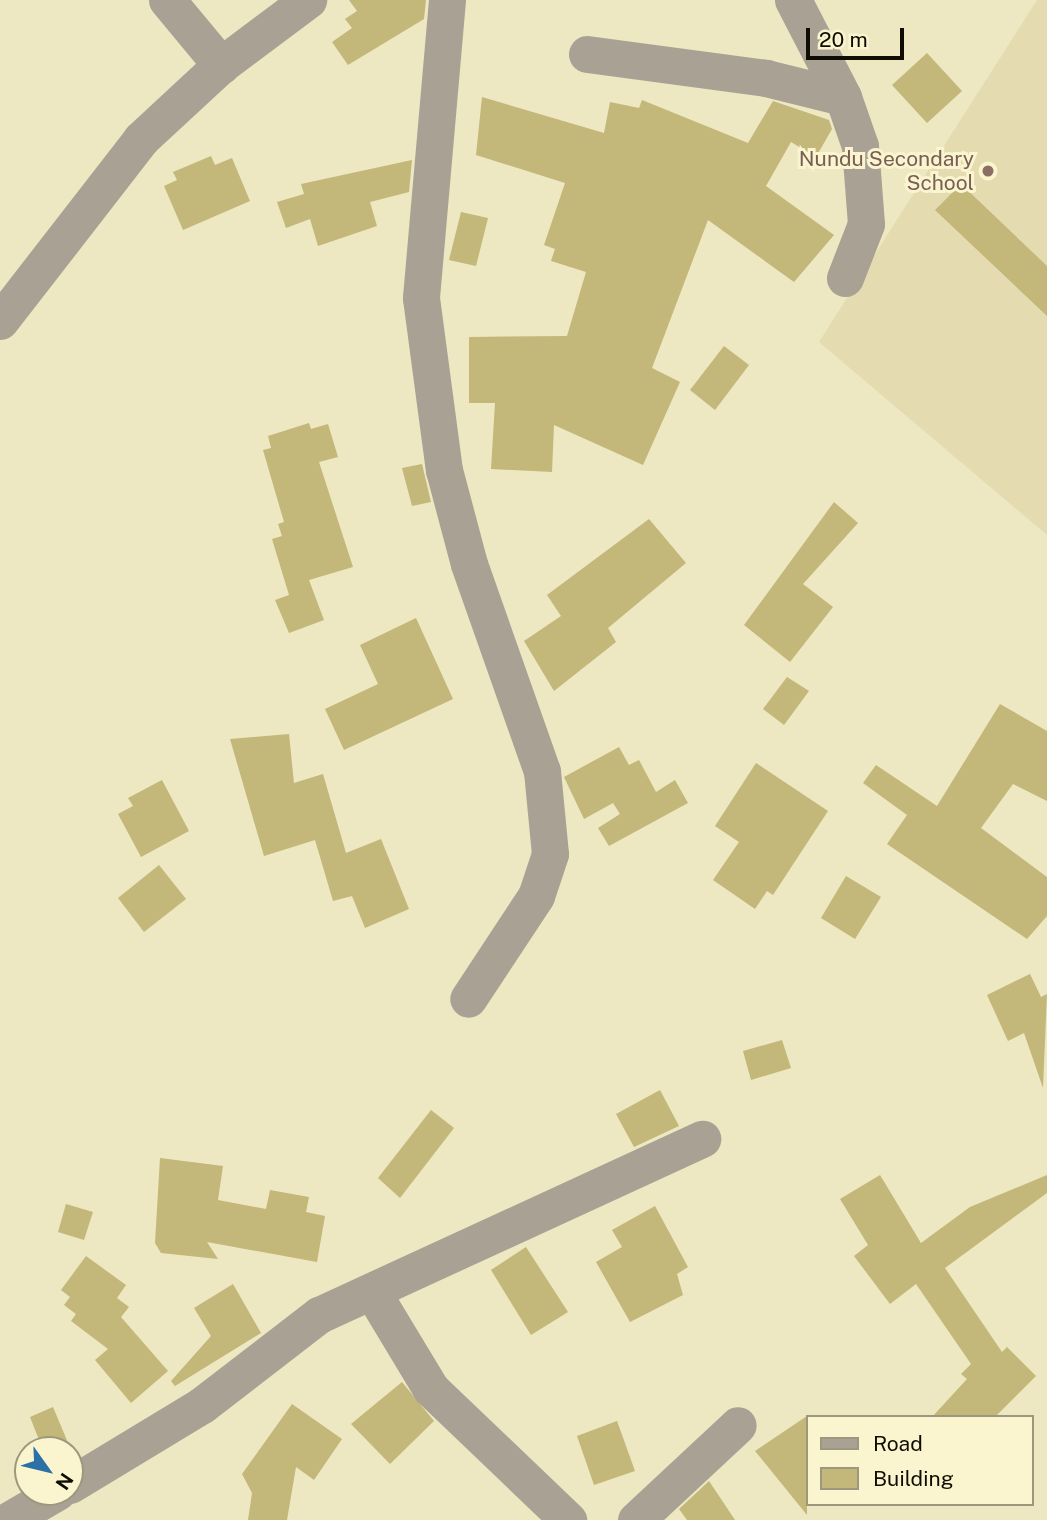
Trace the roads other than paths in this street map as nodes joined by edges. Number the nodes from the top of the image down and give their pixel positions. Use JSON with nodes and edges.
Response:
{"nodes":[{"id":1,"x":167,"y":0,"type":"edge"},
{"id":2,"x":308,"y":0,"type":"edge"},
{"id":3,"x":447,"y":0,"type":"edge"},
{"id":4,"x":793,"y":0,"type":"edge"},
{"id":5,"x":587,"y":54,"type":"dead end"},
{"id":6,"x":222,"y":65,"type":"junction"},
{"id":7,"x":843,"y":97,"type":"junction"},
{"id":8,"x":845,"y":278,"type":"dead end"},
{"id":9,"x":0,"y":321,"type":"edge"},
{"id":10,"x":468,"y":999,"type":"dead end"},
{"id":11,"x":702,"y":1139,"type":"dead end"},
{"id":12,"x":373,"y":1293,"type":"junction"},
{"id":13,"x":738,"y":1425,"type":"dead end"},
{"id":14,"x":84,"y":1477,"type":"edge"},
{"id":15,"x":33,"y":1506,"type":"edge"},
{"id":16,"x":9,"y":1520,"type":"edge"},
{"id":17,"x":568,"y":1520,"type":"edge"},
{"id":18,"x":636,"y":1520,"type":"edge"}],
"edges":[{"from":1,"to":6,"type":"street"},
{"from":2,"to":6,"type":"street"},
{"from":3,"to":10,"type":"street"},
{"from":4,"to":7,"type":"street"},
{"from":5,"to":7,"type":"street"},
{"from":6,"to":9,"type":"street"},
{"from":7,"to":8,"type":"street"},
{"from":11,"to":12,"type":"street"},
{"from":12,"to":14,"type":"street"},
{"from":12,"to":17,"type":"street"},
{"from":13,"to":18,"type":"street"},
{"from":15,"to":16,"type":"street"}]}
